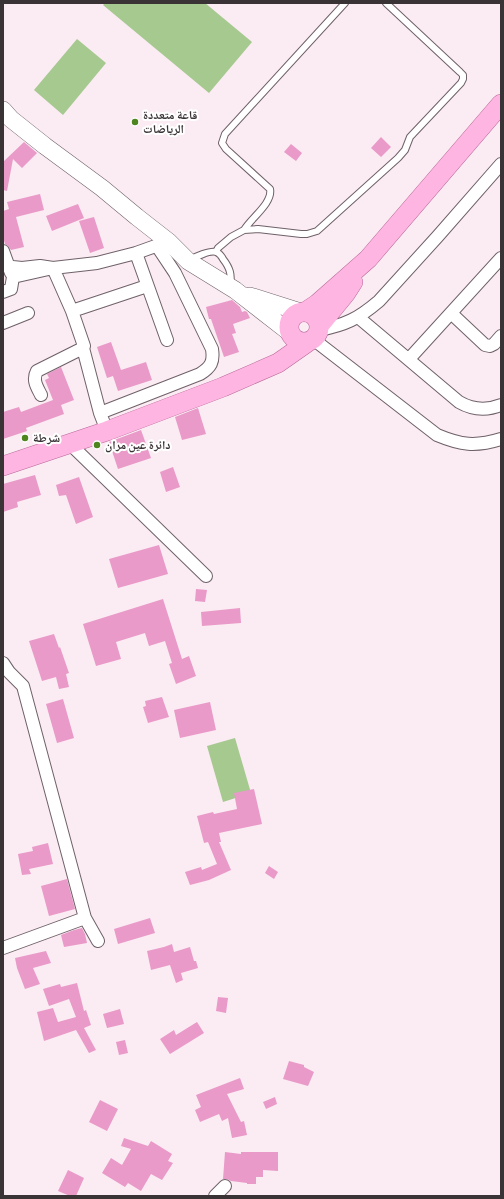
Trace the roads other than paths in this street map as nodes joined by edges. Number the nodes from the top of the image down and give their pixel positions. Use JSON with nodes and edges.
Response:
{"nodes":[{"id":1,"x":345,"y":3,"type":"edge"},
{"id":2,"x":386,"y":3,"type":"edge"},
{"id":3,"x":501,"y":104,"type":"edge"},
{"id":4,"x":3,"y":110,"type":"edge"},
{"id":5,"x":501,"y":164,"type":"edge"},
{"id":6,"x":244,"y":230,"type":"junction"},
{"id":7,"x":163,"y":244,"type":"junction"},
{"id":8,"x":3,"y":251,"type":"edge"},
{"id":9,"x":216,"y":252,"type":"junction"},
{"id":10,"x":136,"y":253,"type":"junction"},
{"id":11,"x":501,"y":258,"type":"edge"},
{"id":12,"x":368,"y":259,"type":"junction"},
{"id":13,"x":188,"y":261,"type":"junction"},
{"id":14,"x":53,"y":268,"type":"junction"},
{"id":15,"x":8,"y":270,"type":"edge"},
{"id":16,"x":147,"y":286,"type":"junction"},
{"id":17,"x":232,"y":289,"type":"junction"},
{"id":18,"x":3,"y":292,"type":"edge"},
{"id":19,"x":72,"y":311,"type":"junction"},
{"id":20,"x":303,"y":312,"type":"junction"},
{"id":21,"x":28,"y":313,"type":"dead end"},
{"id":22,"x":452,"y":314,"type":"junction"},
{"id":23,"x":358,"y":317,"type":"junction"},
{"id":24,"x":3,"y":324,"type":"edge"},
{"id":25,"x":290,"y":333,"type":"junction"},
{"id":26,"x":314,"y":334,"type":"junction"},
{"id":27,"x":501,"y":336,"type":"edge"},
{"id":28,"x":167,"y":340,"type":"dead end"},
{"id":29,"x":83,"y":348,"type":"junction"},
{"id":30,"x":409,"y":359,"type":"junction"},
{"id":31,"x":268,"y":368,"type":"junction"},
{"id":32,"x":41,"y":395,"type":"dead end"},
{"id":33,"x":501,"y":406,"type":"edge"},
{"id":34,"x":100,"y":413,"type":"junction"},
{"id":35,"x":107,"y":431,"type":"junction"},
{"id":36,"x":501,"y":440,"type":"edge"},
{"id":37,"x":69,"y":443,"type":"junction"},
{"id":38,"x":3,"y":466,"type":"edge"},
{"id":39,"x":206,"y":576,"type":"dead end"},
{"id":40,"x":3,"y":663,"type":"edge"},
{"id":41,"x":84,"y":918,"type":"junction"},
{"id":42,"x":98,"y":941,"type":"dead end"},
{"id":43,"x":3,"y":948,"type":"edge"},
{"id":44,"x":225,"y":1186,"type":"dead end"},
{"id":45,"x":215,"y":1196,"type":"edge"}],
"edges":[{"from":1,"to":6,"type":"lane"},
{"from":2,"to":6,"type":"lane"},
{"from":3,"to":12,"type":"main road"},
{"from":4,"to":7,"type":"main road"},
{"from":5,"to":23,"type":"street"},
{"from":6,"to":9,"type":"lane"},
{"from":7,"to":10,"type":"street"},
{"from":7,"to":13,"type":"main road"},
{"from":7,"to":34,"type":"street"},
{"from":8,"to":15,"type":"street"},
{"from":9,"to":13,"type":"lane"},
{"from":9,"to":17,"type":"lane"},
{"from":10,"to":14,"type":"street"},
{"from":10,"to":16,"type":"street"},
{"from":11,"to":22,"type":"street"},
{"from":12,"to":20,"type":"main road"},
{"from":12,"to":26,"type":"main road"},
{"from":13,"to":17,"type":"main road"},
{"from":14,"to":15,"type":"street"},
{"from":14,"to":19,"type":"street"},
{"from":15,"to":18,"type":"street"},
{"from":16,"to":19,"type":"street"},
{"from":16,"to":28,"type":"street"},
{"from":17,"to":20,"type":"main road"},
{"from":17,"to":25,"type":"main road"},
{"from":19,"to":29,"type":"street"},
{"from":20,"to":25,"type":"main road"},
{"from":20,"to":26,"type":"main road"},
{"from":21,"to":24,"type":"street"},
{"from":22,"to":27,"type":"street"},
{"from":22,"to":30,"type":"street"},
{"from":23,"to":26,"type":"street"},
{"from":23,"to":30,"type":"street"},
{"from":25,"to":26,"type":"main road"},
{"from":25,"to":31,"type":"main road"},
{"from":26,"to":31,"type":"main road"},
{"from":26,"to":36,"type":"street"},
{"from":29,"to":32,"type":"street"},
{"from":29,"to":34,"type":"street"},
{"from":30,"to":33,"type":"street"},
{"from":31,"to":35,"type":"main road"},
{"from":34,"to":35,"type":"street"},
{"from":35,"to":37,"type":"main road"},
{"from":37,"to":38,"type":"main road"},
{"from":37,"to":39,"type":"street"},
{"from":40,"to":41,"type":"street"},
{"from":41,"to":42,"type":"street"},
{"from":41,"to":43,"type":"street"},
{"from":44,"to":45,"type":"street"}]}
